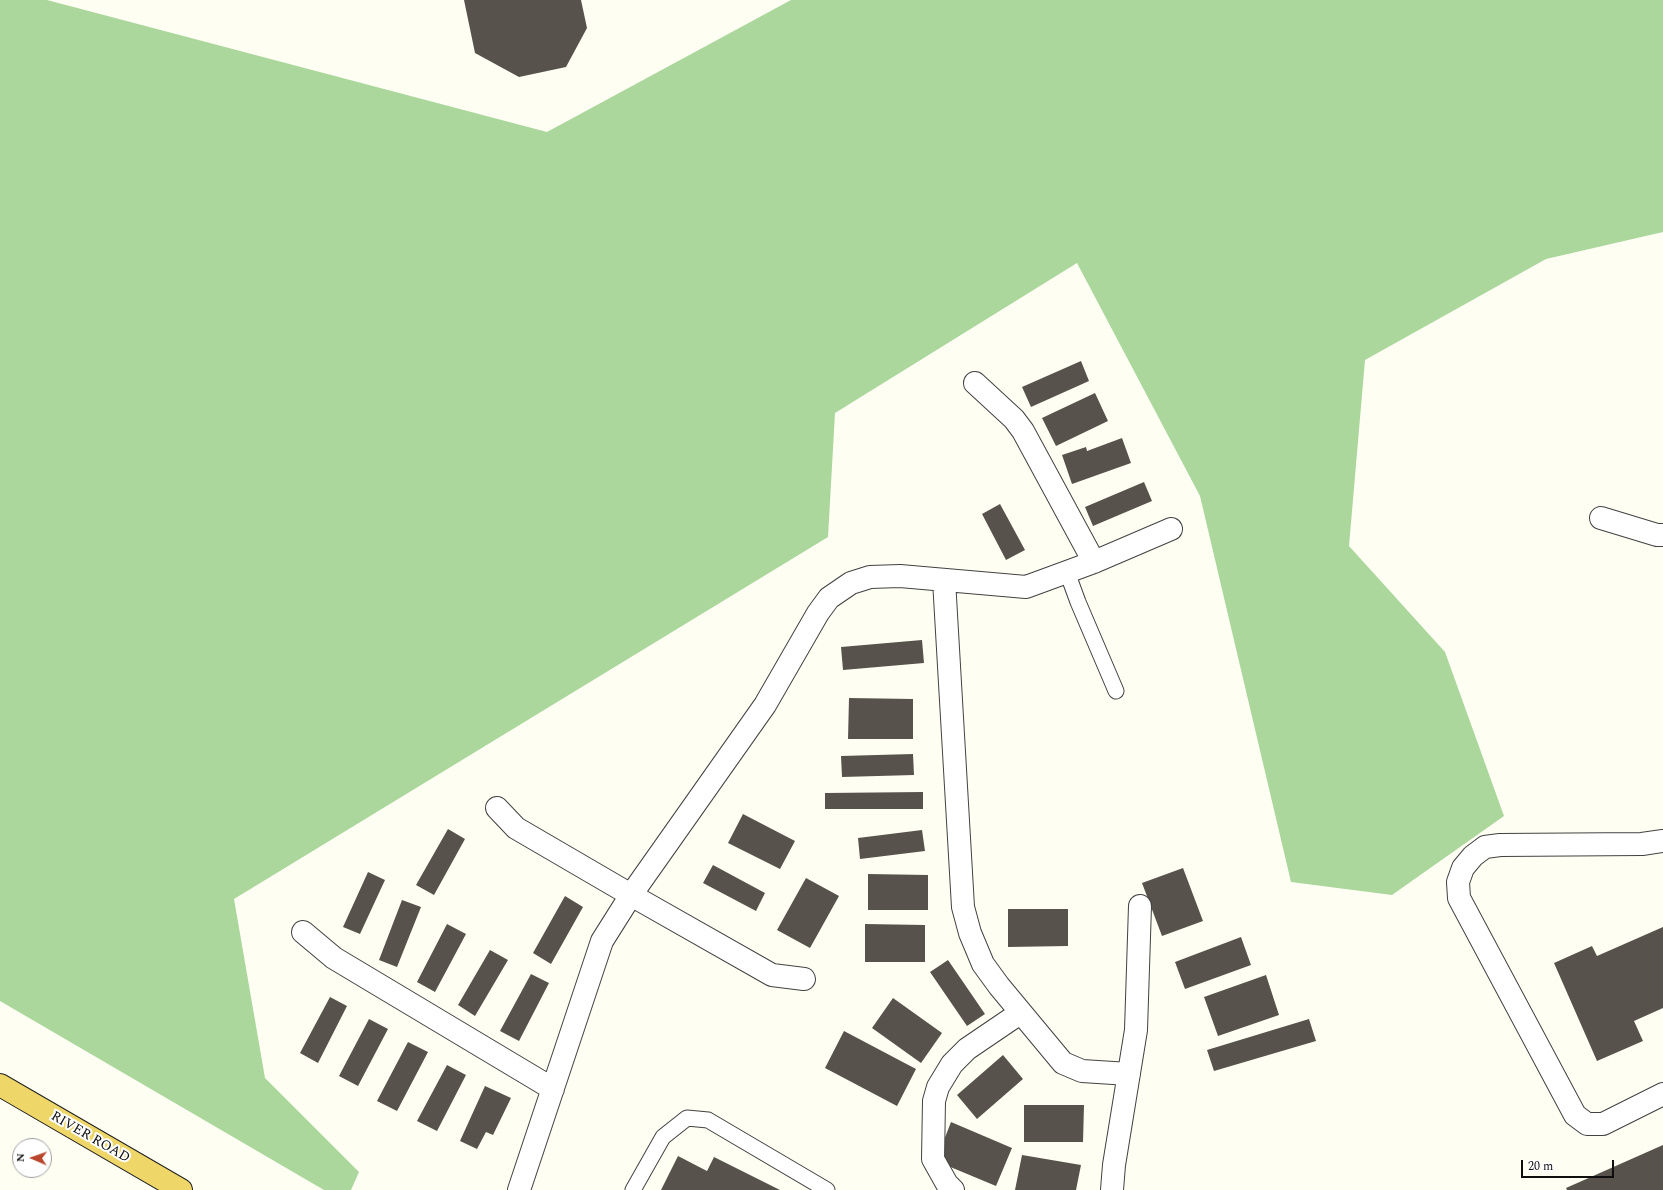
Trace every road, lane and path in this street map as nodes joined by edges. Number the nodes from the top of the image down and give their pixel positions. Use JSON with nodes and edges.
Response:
{"nodes":[{"id":1,"x":975,"y":383,"type":"dead end"},
{"id":2,"x":1601,"y":518,"type":"dead end"},
{"id":3,"x":1171,"y":529,"type":"dead end"},
{"id":4,"x":1663,"y":535,"type":"edge"},
{"id":5,"x":1094,"y":562,"type":"junction"},
{"id":6,"x":1067,"y":572,"type":"junction"},
{"id":7,"x":944,"y":580,"type":"junction"},
{"id":8,"x":1116,"y":691,"type":"dead end"},
{"id":9,"x":498,"y":808,"type":"dead end"},
{"id":10,"x":1663,"y":840,"type":"edge"},
{"id":11,"x":631,"y":896,"type":"junction"},
{"id":12,"x":1140,"y":906,"type":"dead end"},
{"id":13,"x":303,"y":932,"type":"dead end"},
{"id":14,"x":804,"y":979,"type":"dead end"},
{"id":15,"x":1020,"y":1013,"type":"junction"},
{"id":16,"x":1129,"y":1074,"type":"junction"},
{"id":17,"x":0,"y":1085,"type":"edge"},
{"id":18,"x":553,"y":1089,"type":"junction"},
{"id":19,"x":1663,"y":1094,"type":"edge"},
{"id":20,"x":181,"y":1190,"type":"edge"},
{"id":21,"x":519,"y":1190,"type":"edge"},
{"id":22,"x":633,"y":1190,"type":"edge"},
{"id":23,"x":827,"y":1190,"type":"edge"},
{"id":24,"x":953,"y":1190,"type":"edge"},
{"id":25,"x":1112,"y":1190,"type":"edge"}],
"edges":[{"from":1,"to":5,"type":"street"},
{"from":2,"to":4,"type":"street"},
{"from":3,"to":5,"type":"street"},
{"from":5,"to":6,"type":"street"},
{"from":6,"to":7,"type":"street"},
{"from":6,"to":8,"type":"lane"},
{"from":7,"to":11,"type":"street"},
{"from":7,"to":15,"type":"street"},
{"from":9,"to":11,"type":"street"},
{"from":10,"to":19,"type":"street"},
{"from":11,"to":14,"type":"street"},
{"from":11,"to":18,"type":"street"},
{"from":12,"to":16,"type":"street"},
{"from":13,"to":18,"type":"street"},
{"from":15,"to":16,"type":"street"},
{"from":15,"to":24,"type":"street"},
{"from":16,"to":25,"type":"street"},
{"from":17,"to":20,"type":"highway","name":"RIVER ROAD"},
{"from":18,"to":21,"type":"street"},
{"from":22,"to":23,"type":"lane"}]}
